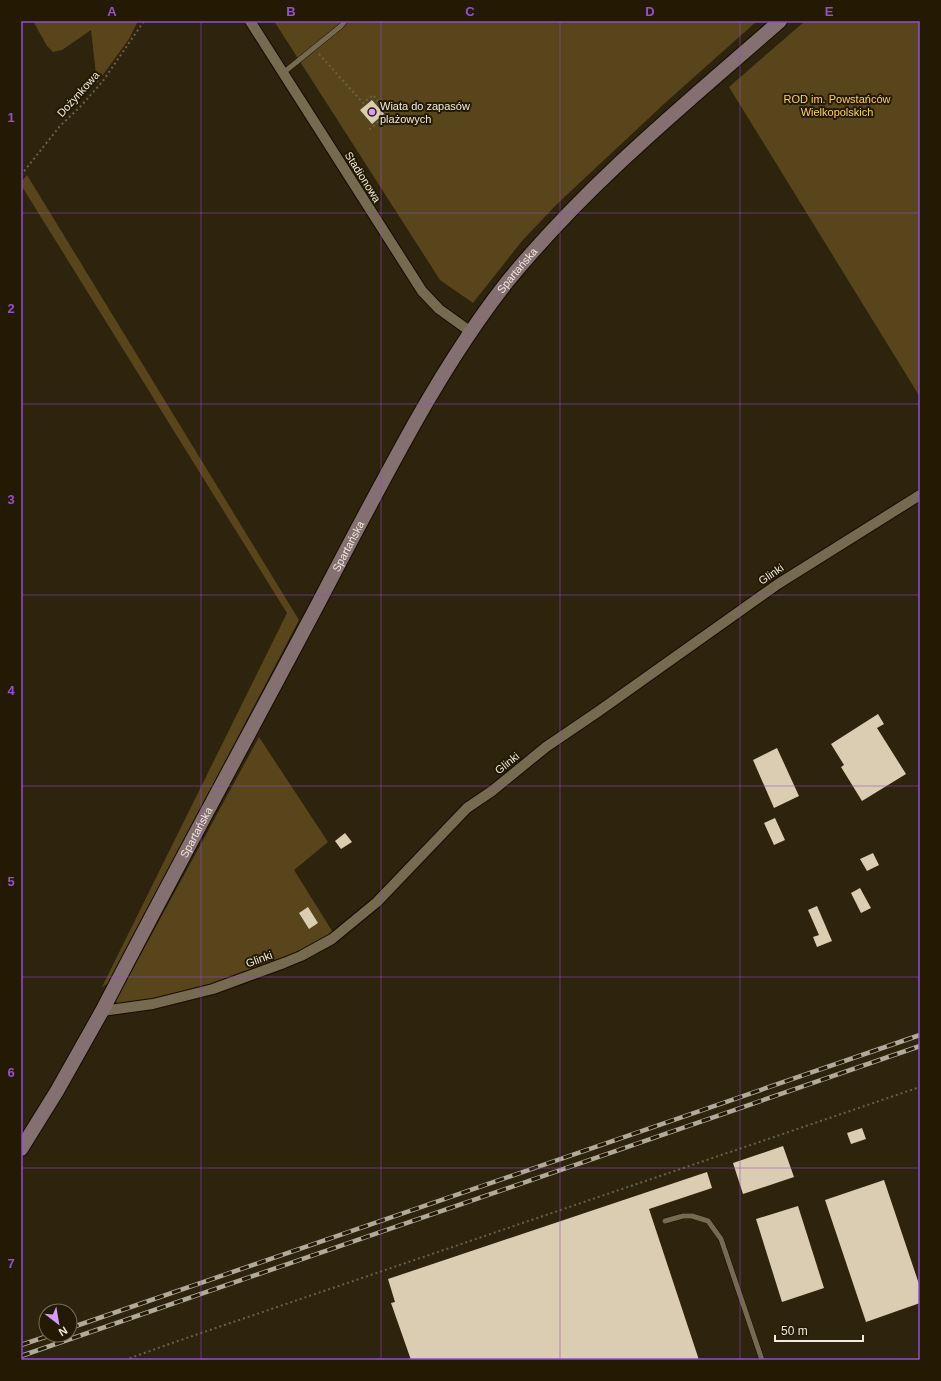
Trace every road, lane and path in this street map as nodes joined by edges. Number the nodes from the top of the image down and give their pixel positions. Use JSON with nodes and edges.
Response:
{"nodes":[{"id":1,"x":144,"y":21,"type":"edge"},
{"id":2,"x":250,"y":21,"type":"edge"},
{"id":3,"x":345,"y":21,"type":"edge"},
{"id":4,"x":780,"y":21,"type":"edge"},
{"id":5,"x":314,"y":48,"type":"junction"},
{"id":6,"x":283,"y":73,"type":"junction"},
{"id":7,"x":369,"y":130,"type":"dead end"},
{"id":8,"x":21,"y":175,"type":"edge"},
{"id":9,"x":471,"y":332,"type":"junction"},
{"id":10,"x":920,"y":495,"type":"edge"},
{"id":11,"x":102,"y":1011,"type":"junction"},
{"id":12,"x":920,"y":1087,"type":"edge"},
{"id":13,"x":21,"y":1149,"type":"edge"},
{"id":14,"x":666,"y":1221,"type":"dead end"},
{"id":15,"x":125,"y":1360,"type":"edge"},
{"id":16,"x":762,"y":1360,"type":"edge"}],
"edges":[{"from":1,"to":8,"type":"path","name":"Dożynkowa"},
{"from":2,"to":6,"type":"street","name":"Stadionowa"},
{"from":3,"to":5,"type":"lane"},
{"from":4,"to":9,"type":"street","name":"Spartańska"},
{"from":5,"to":6,"type":"lane"},
{"from":5,"to":7,"type":"path"},
{"from":6,"to":9,"type":"street","name":"Stadionowa"},
{"from":9,"to":11,"type":"street","name":"Spartańska"},
{"from":10,"to":11,"type":"street","name":"Glinki"},
{"from":11,"to":13,"type":"street","name":"Spartańska"},
{"from":12,"to":15,"type":"path"},
{"from":14,"to":16,"type":"lane"}]}
